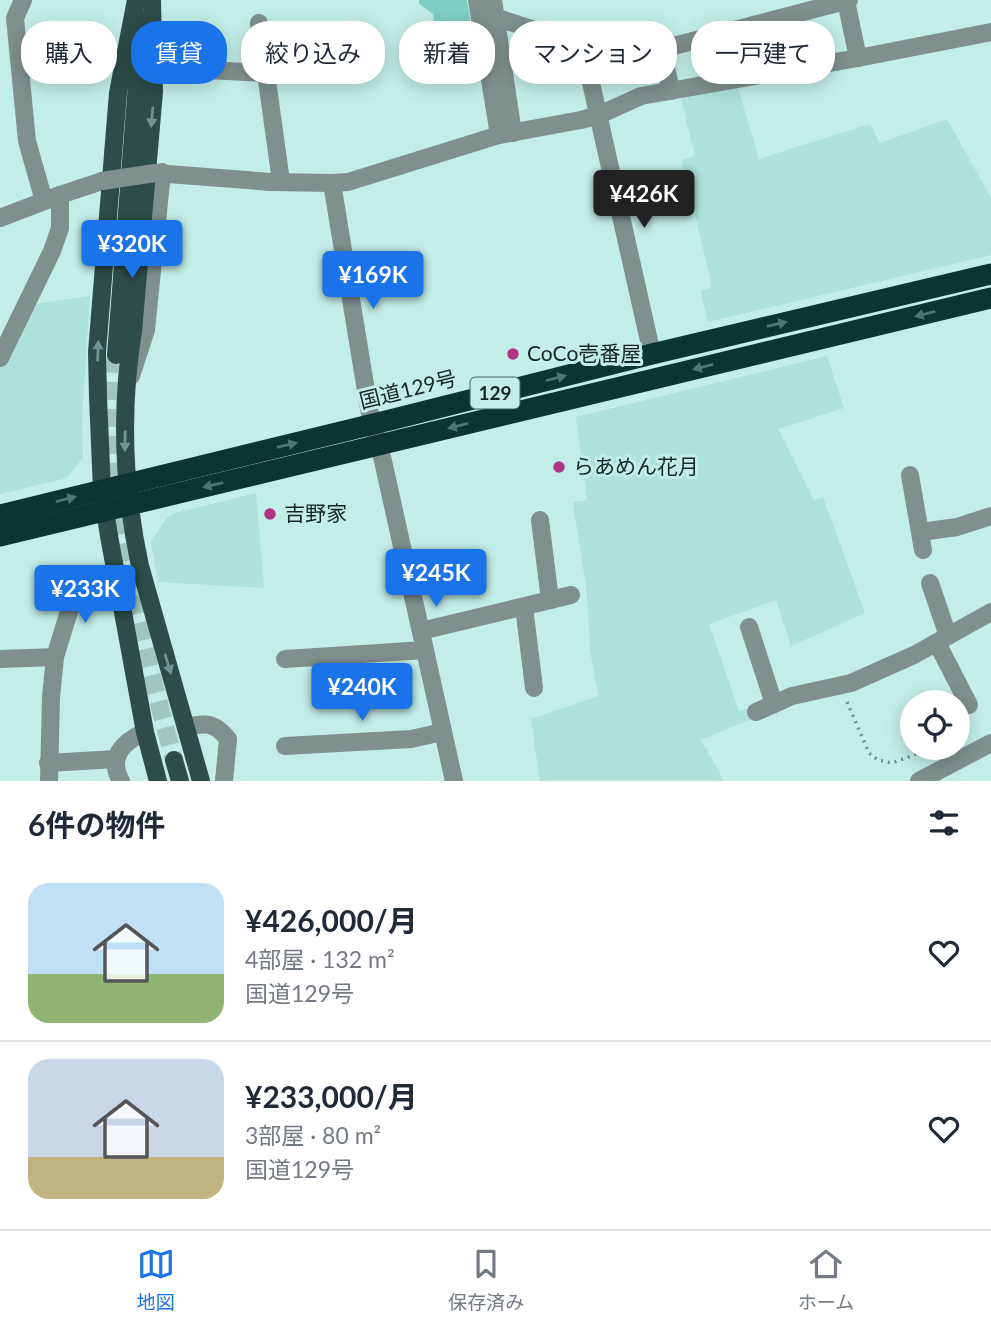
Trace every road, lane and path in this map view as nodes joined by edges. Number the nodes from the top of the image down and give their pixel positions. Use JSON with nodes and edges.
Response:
{"nodes":[{"id":1,"x":23,"y":0,"type":"edge"},
{"id":2,"x":136,"y":0,"type":"edge"},
{"id":3,"x":144,"y":0,"type":"edge"},
{"id":4,"x":152,"y":0,"type":"edge"},
{"id":5,"x":847,"y":0,"type":"edge"},
{"id":6,"x":483,"y":4,"type":"edge"},
{"id":7,"x":8,"y":17,"type":"edge"},
{"id":8,"x":509,"y":21,"type":"edge"},
{"id":9,"x":768,"y":21,"type":"edge"},
{"id":10,"x":991,"y":32,"type":"edge"},
{"id":11,"x":858,"y":58,"type":"junction"},
{"id":12,"x":268,"y":84,"type":"edge"},
{"id":13,"x":591,"y":84,"type":"edge"},
{"id":14,"x":670,"y":84,"type":"edge"},
{"id":15,"x":671,"y":91,"type":"junction"},
{"id":16,"x":598,"y":115,"type":"junction"},
{"id":17,"x":506,"y":134,"type":"junction"},
{"id":18,"x":159,"y":172,"type":"junction"},
{"id":19,"x":281,"y":181,"type":"junction"},
{"id":20,"x":332,"y":183,"type":"junction"},
{"id":21,"x":52,"y":198,"type":"junction"},
{"id":22,"x":0,"y":218,"type":"edge"},
{"id":23,"x":991,"y":274,"type":"edge"},
{"id":24,"x":991,"y":302,"type":"edge"},
{"id":25,"x":3,"y":349,"type":"edge"},
{"id":26,"x":652,"y":354,"type":"junction"},
{"id":27,"x":116,"y":355,"type":"tunnel mouth"},
{"id":28,"x":126,"y":392,"type":"junction"},
{"id":29,"x":373,"y":424,"type":"junction"},
{"id":30,"x":379,"y":446,"type":"junction"},
{"id":31,"x":910,"y":475,"type":"dead end"},
{"id":32,"x":128,"y":483,"type":"junction"},
{"id":33,"x":102,"y":489,"type":"junction"},
{"id":34,"x":129,"y":505,"type":"junction"},
{"id":35,"x":105,"y":511,"type":"junction"},
{"id":36,"x":0,"y":515,"type":"edge"},
{"id":37,"x":991,"y":516,"type":"edge"},
{"id":38,"x":540,"y":520,"type":"dead end"},
{"id":39,"x":921,"y":532,"type":"junction"},
{"id":40,"x":0,"y":537,"type":"edge"},
{"id":41,"x":923,"y":550,"type":"dead end"},
{"id":42,"x":78,"y":582,"type":"dead end"},
{"id":43,"x":930,"y":583,"type":"dead end"},
{"id":44,"x":571,"y":595,"type":"dead end"},
{"id":45,"x":550,"y":600,"type":"junction"},
{"id":46,"x":524,"y":607,"type":"junction"},
{"id":47,"x":991,"y":612,"type":"edge"},
{"id":48,"x":421,"y":631,"type":"junction"},
{"id":49,"x":757,"y":636,"type":"dead end"},
{"id":50,"x":943,"y":640,"type":"junction"},
{"id":51,"x":425,"y":650,"type":"junction"},
{"id":52,"x":55,"y":657,"type":"junction"},
{"id":53,"x":0,"y":659,"type":"edge"},
{"id":54,"x":285,"y":659,"type":"dead end"},
{"id":55,"x":839,"y":686,"type":"junction"},
{"id":56,"x":534,"y":688,"type":"dead end"},
{"id":57,"x":963,"y":690,"type":"edge"},
{"id":58,"x":774,"y":704,"type":"junction"},
{"id":59,"x":756,"y":712,"type":"dead end"},
{"id":60,"x":187,"y":727,"type":"junction"},
{"id":61,"x":145,"y":732,"type":"junction"},
{"id":62,"x":443,"y":732,"type":"junction"},
{"id":63,"x":991,"y":743,"type":"edge"},
{"id":64,"x":285,"y":747,"type":"dead end"},
{"id":65,"x":116,"y":759,"type":"junction"},
{"id":66,"x":174,"y":760,"type":"tunnel mouth"},
{"id":67,"x":900,"y":760,"type":"edge"},
{"id":68,"x":48,"y":763,"type":"junction"},
{"id":69,"x":49,"y":781,"type":"edge"},
{"id":70,"x":121,"y":781,"type":"edge"},
{"id":71,"x":158,"y":781,"type":"edge"},
{"id":72,"x":180,"y":781,"type":"edge"},
{"id":73,"x":201,"y":781,"type":"edge"},
{"id":74,"x":224,"y":781,"type":"edge"},
{"id":75,"x":454,"y":781,"type":"edge"},
{"id":76,"x":919,"y":781,"type":"edge"}],
"edges":[{"from":1,"to":7,"type":"street"},
{"from":33,"to":2,"type":"main road","one_way":true},
{"from":3,"to":27,"type":"main road"},
{"from":4,"to":28,"type":"main road","one_way":true},
{"from":5,"to":9,"type":"street"},
{"from":5,"to":11,"type":"street"},
{"from":6,"to":8,"type":"street","bridge":true},
{"from":6,"to":17,"type":"street"},
{"from":7,"to":21,"type":"street"},
{"from":10,"to":11,"type":"street"},
{"from":11,"to":15,"type":"street"},
{"from":12,"to":19,"type":"street"},
{"from":13,"to":16,"type":"street"},
{"from":14,"to":15,"type":"street"},
{"from":15,"to":16,"type":"street"},
{"from":16,"to":17,"type":"street"},
{"from":16,"to":26,"type":"street"},
{"from":17,"to":20,"type":"street"},
{"from":18,"to":19,"type":"street"},
{"from":18,"to":21,"type":"street","bridge":true},
{"from":18,"to":28,"type":"street"},
{"from":19,"to":20,"type":"street"},
{"from":20,"to":29,"type":"street"},
{"from":21,"to":22,"type":"street"},
{"from":21,"to":25,"type":"street"},
{"from":26,"to":23,"type":"highway","name":"国道129号","number":"129","one_way":true},
{"from":24,"to":30,"type":"highway","number":"129","one_way":true},
{"from":29,"to":26,"type":"highway","name":"国道129号","number":"129","one_way":true},
{"from":28,"to":32,"type":"main road","one_way":true},
{"from":29,"to":30,"type":"street"},
{"from":32,"to":29,"type":"highway","name":"国道129号","number":"129","one_way":true},
{"from":30,"to":34,"type":"highway","number":"129","one_way":true},
{"from":30,"to":48,"type":"street"},
{"from":31,"to":39,"type":"street"},
{"from":32,"to":33,"type":"highway","name":"国道129号","number":"129"},
{"from":32,"to":34,"type":"main road"},
{"from":33,"to":35,"type":"main road"},
{"from":36,"to":33,"type":"highway","name":"国道129号","number":"129","one_way":true},
{"from":34,"to":35,"type":"highway","number":"129"},
{"from":34,"to":60,"type":"main road","one_way":true},
{"from":35,"to":40,"type":"highway","number":"129"},
{"from":35,"to":61,"type":"main road"},
{"from":37,"to":39,"type":"street"},
{"from":38,"to":45,"type":"street"},
{"from":39,"to":41,"type":"street"},
{"from":42,"to":52,"type":"street"},
{"from":43,"to":50,"type":"street"},
{"from":44,"to":45,"type":"street"},
{"from":45,"to":46,"type":"street"},
{"from":46,"to":48,"type":"street"},
{"from":46,"to":56,"type":"street"},
{"from":47,"to":50,"type":"street"},
{"from":48,"to":51,"type":"street"},
{"from":49,"to":58,"type":"street"},
{"from":50,"to":55,"type":"street"},
{"from":50,"to":57,"type":"street"},
{"from":51,"to":54,"type":"street"},
{"from":51,"to":62,"type":"street"},
{"from":52,"to":53,"type":"street"},
{"from":52,"to":68,"type":"street"},
{"from":55,"to":58,"type":"street"},
{"from":55,"to":67,"type":"path"},
{"from":58,"to":59,"type":"street"},
{"from":60,"to":73,"type":"main road"},
{"from":60,"to":74,"type":"street"},
{"from":61,"to":65,"type":"street"},
{"from":61,"to":71,"type":"main road"},
{"from":62,"to":64,"type":"street"},
{"from":62,"to":75,"type":"street"},
{"from":63,"to":76,"type":"street"},
{"from":65,"to":68,"type":"street"},
{"from":65,"to":70,"type":"street"},
{"from":66,"to":72,"type":"main road"},
{"from":68,"to":69,"type":"street"}]}
